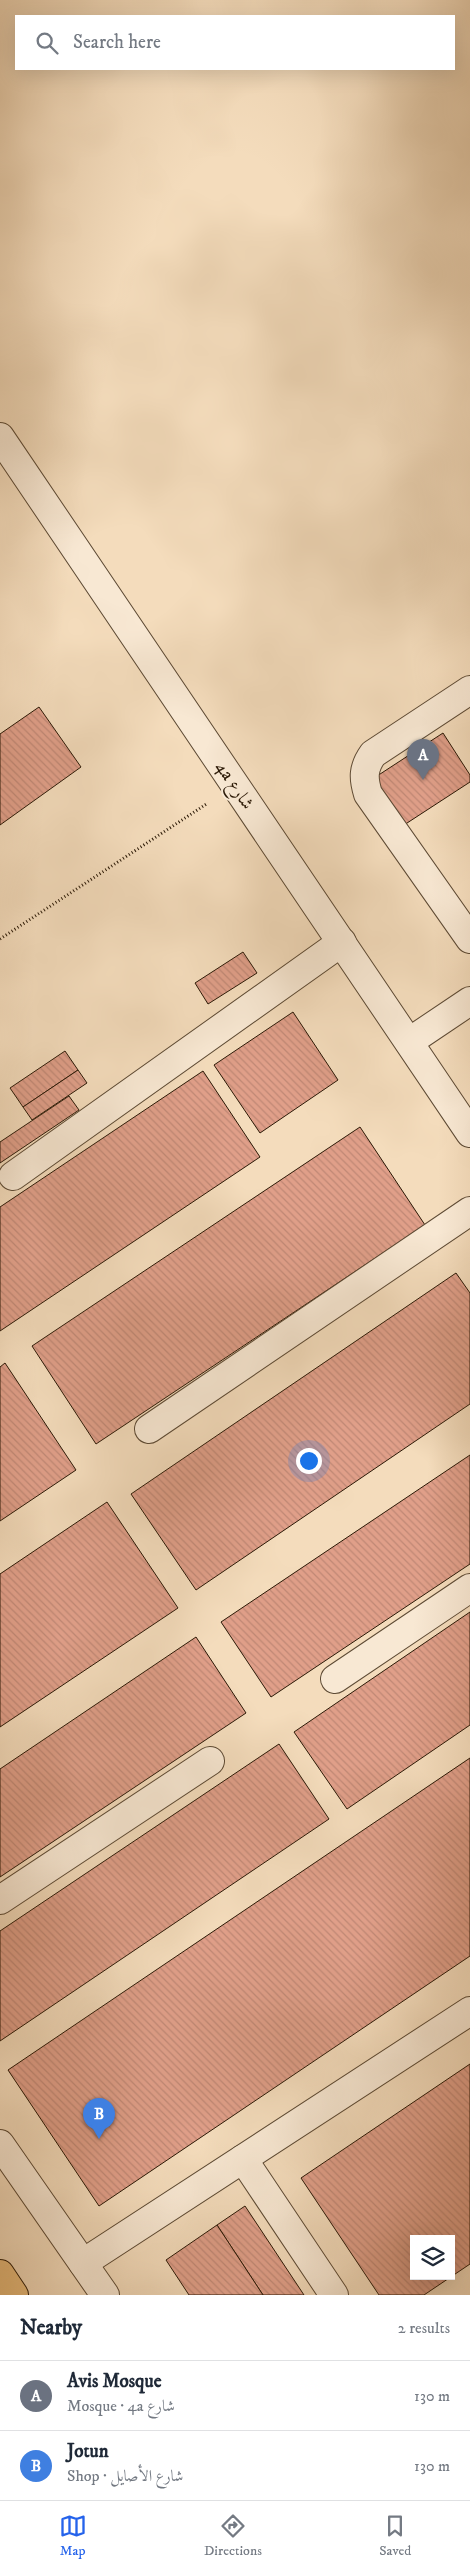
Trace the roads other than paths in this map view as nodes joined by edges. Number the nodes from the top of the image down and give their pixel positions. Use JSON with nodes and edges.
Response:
{"nodes":[{"id":1,"x":0,"y":437,"type":"edge"},
{"id":2,"x":470,"y":690,"type":"edge"},
{"id":3,"x":470,"y":939,"type":"edge"},
{"id":4,"x":342,"y":942,"type":"junction"},
{"id":5,"x":470,"y":1001,"type":"edge"},
{"id":6,"x":409,"y":1042,"type":"junction"},
{"id":7,"x":470,"y":1133,"type":"edge"},
{"id":8,"x":13,"y":1176,"type":"dead end"},
{"id":9,"x":470,"y":1212,"type":"edge"},
{"id":10,"x":148,"y":1429,"type":"dead end"},
{"id":11,"x":470,"y":1588,"type":"edge"},
{"id":12,"x":335,"y":1679,"type":"dead end"},
{"id":13,"x":210,"y":1761,"type":"dead end"},
{"id":14,"x":0,"y":1900,"type":"edge"},
{"id":15,"x":470,"y":2011,"type":"edge"},
{"id":16,"x":0,"y":2144,"type":"edge"},
{"id":17,"x":243,"y":2158,"type":"junction"},
{"id":18,"x":83,"y":2262,"type":"junction"},
{"id":19,"x":0,"y":2274,"type":"edge"},
{"id":20,"x":14,"y":2295,"type":"edge"},
{"id":21,"x":105,"y":2295,"type":"edge"},
{"id":22,"x":334,"y":2295,"type":"edge"}],
"edges":[{"from":1,"to":4,"type":"street","name":"4a شارع"},
{"from":2,"to":3,"type":"street"},
{"from":4,"to":6,"type":"street","name":"4a شارع"},
{"from":4,"to":8,"type":"street"},
{"from":5,"to":6,"type":"street"},
{"from":6,"to":7,"type":"street","name":"4a شارع"},
{"from":9,"to":10,"type":"street"},
{"from":11,"to":12,"type":"street"},
{"from":13,"to":14,"type":"street"},
{"from":15,"to":17,"type":"street"},
{"from":16,"to":18,"type":"street"},
{"from":17,"to":18,"type":"street"},
{"from":17,"to":22,"type":"street"},
{"from":18,"to":21,"type":"street"},
{"from":19,"to":20,"type":"main road"}]}
